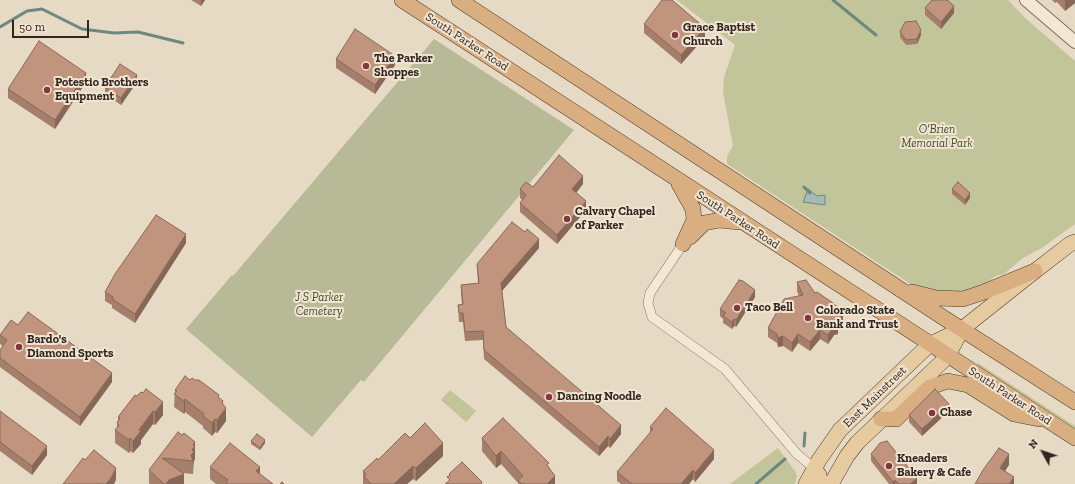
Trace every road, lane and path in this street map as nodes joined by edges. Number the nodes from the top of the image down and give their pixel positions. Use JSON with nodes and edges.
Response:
{"nodes":[{"id":1,"x":402,"y":0,"type":"edge"},
{"id":2,"x":459,"y":0,"type":"edge"},
{"id":3,"x":1026,"y":0,"type":"edge"},
{"id":4,"x":1075,"y":42,"type":"edge"},
{"id":5,"x":675,"y":178,"type":"junction"},
{"id":6,"x":742,"y":222,"type":"junction"},
{"id":7,"x":1073,"y":240,"type":"edge"},
{"id":8,"x":683,"y":244,"type":"junction"},
{"id":9,"x":1035,"y":271,"type":"junction"},
{"id":10,"x":898,"y":288,"type":"junction"},
{"id":11,"x":962,"y":329,"type":"junction"},
{"id":12,"x":929,"y":345,"type":"junction"},
{"id":13,"x":947,"y":357,"type":"junction"},
{"id":14,"x":1075,"y":402,"type":"edge"},
{"id":15,"x":881,"y":420,"type":"junction"},
{"id":16,"x":1049,"y":421,"type":"junction"},
{"id":17,"x":1075,"y":438,"type":"edge"},
{"id":18,"x":814,"y":468,"type":"junction"},
{"id":19,"x":806,"y":484,"type":"edge"},
{"id":20,"x":820,"y":484,"type":"edge"},
{"id":21,"x":831,"y":484,"type":"edge"}],
"edges":[{"from":1,"to":5,"type":"highway","name":"South Parker Road"},
{"from":2,"to":10,"type":"highway"},
{"from":3,"to":4,"type":"street"},
{"from":5,"to":6,"type":"highway","name":"South Parker Road"},
{"from":5,"to":8,"type":"highway"},
{"from":6,"to":8,"type":"highway"},
{"from":6,"to":12,"type":"highway","name":"South Parker Road"},
{"from":7,"to":9,"type":"main road","name":"East Mainstreet"},
{"from":8,"to":18,"type":"street"},
{"from":9,"to":10,"type":"highway"},
{"from":9,"to":11,"type":"main road","name":"East Mainstreet"},
{"from":10,"to":11,"type":"highway"},
{"from":11,"to":12,"type":"main road","name":"East Mainstreet"},
{"from":11,"to":13,"type":"main road","name":"East Mainstreet"},
{"from":11,"to":14,"type":"highway"},
{"from":12,"to":13,"type":"highway","name":"South Parker Road"},
{"from":12,"to":18,"type":"main road","name":"East Mainstreet"},
{"from":13,"to":15,"type":"main road","name":"East Mainstreet"},
{"from":13,"to":16,"type":"highway","name":"South Parker Road"},
{"from":15,"to":16,"type":"highway"},
{"from":15,"to":21,"type":"main road","name":"East Mainstreet"},
{"from":16,"to":17,"type":"highway","name":"South Parker Road"},
{"from":18,"to":19,"type":"main road","name":"East Mainstreet"},
{"from":18,"to":20,"type":"main road"}]}
